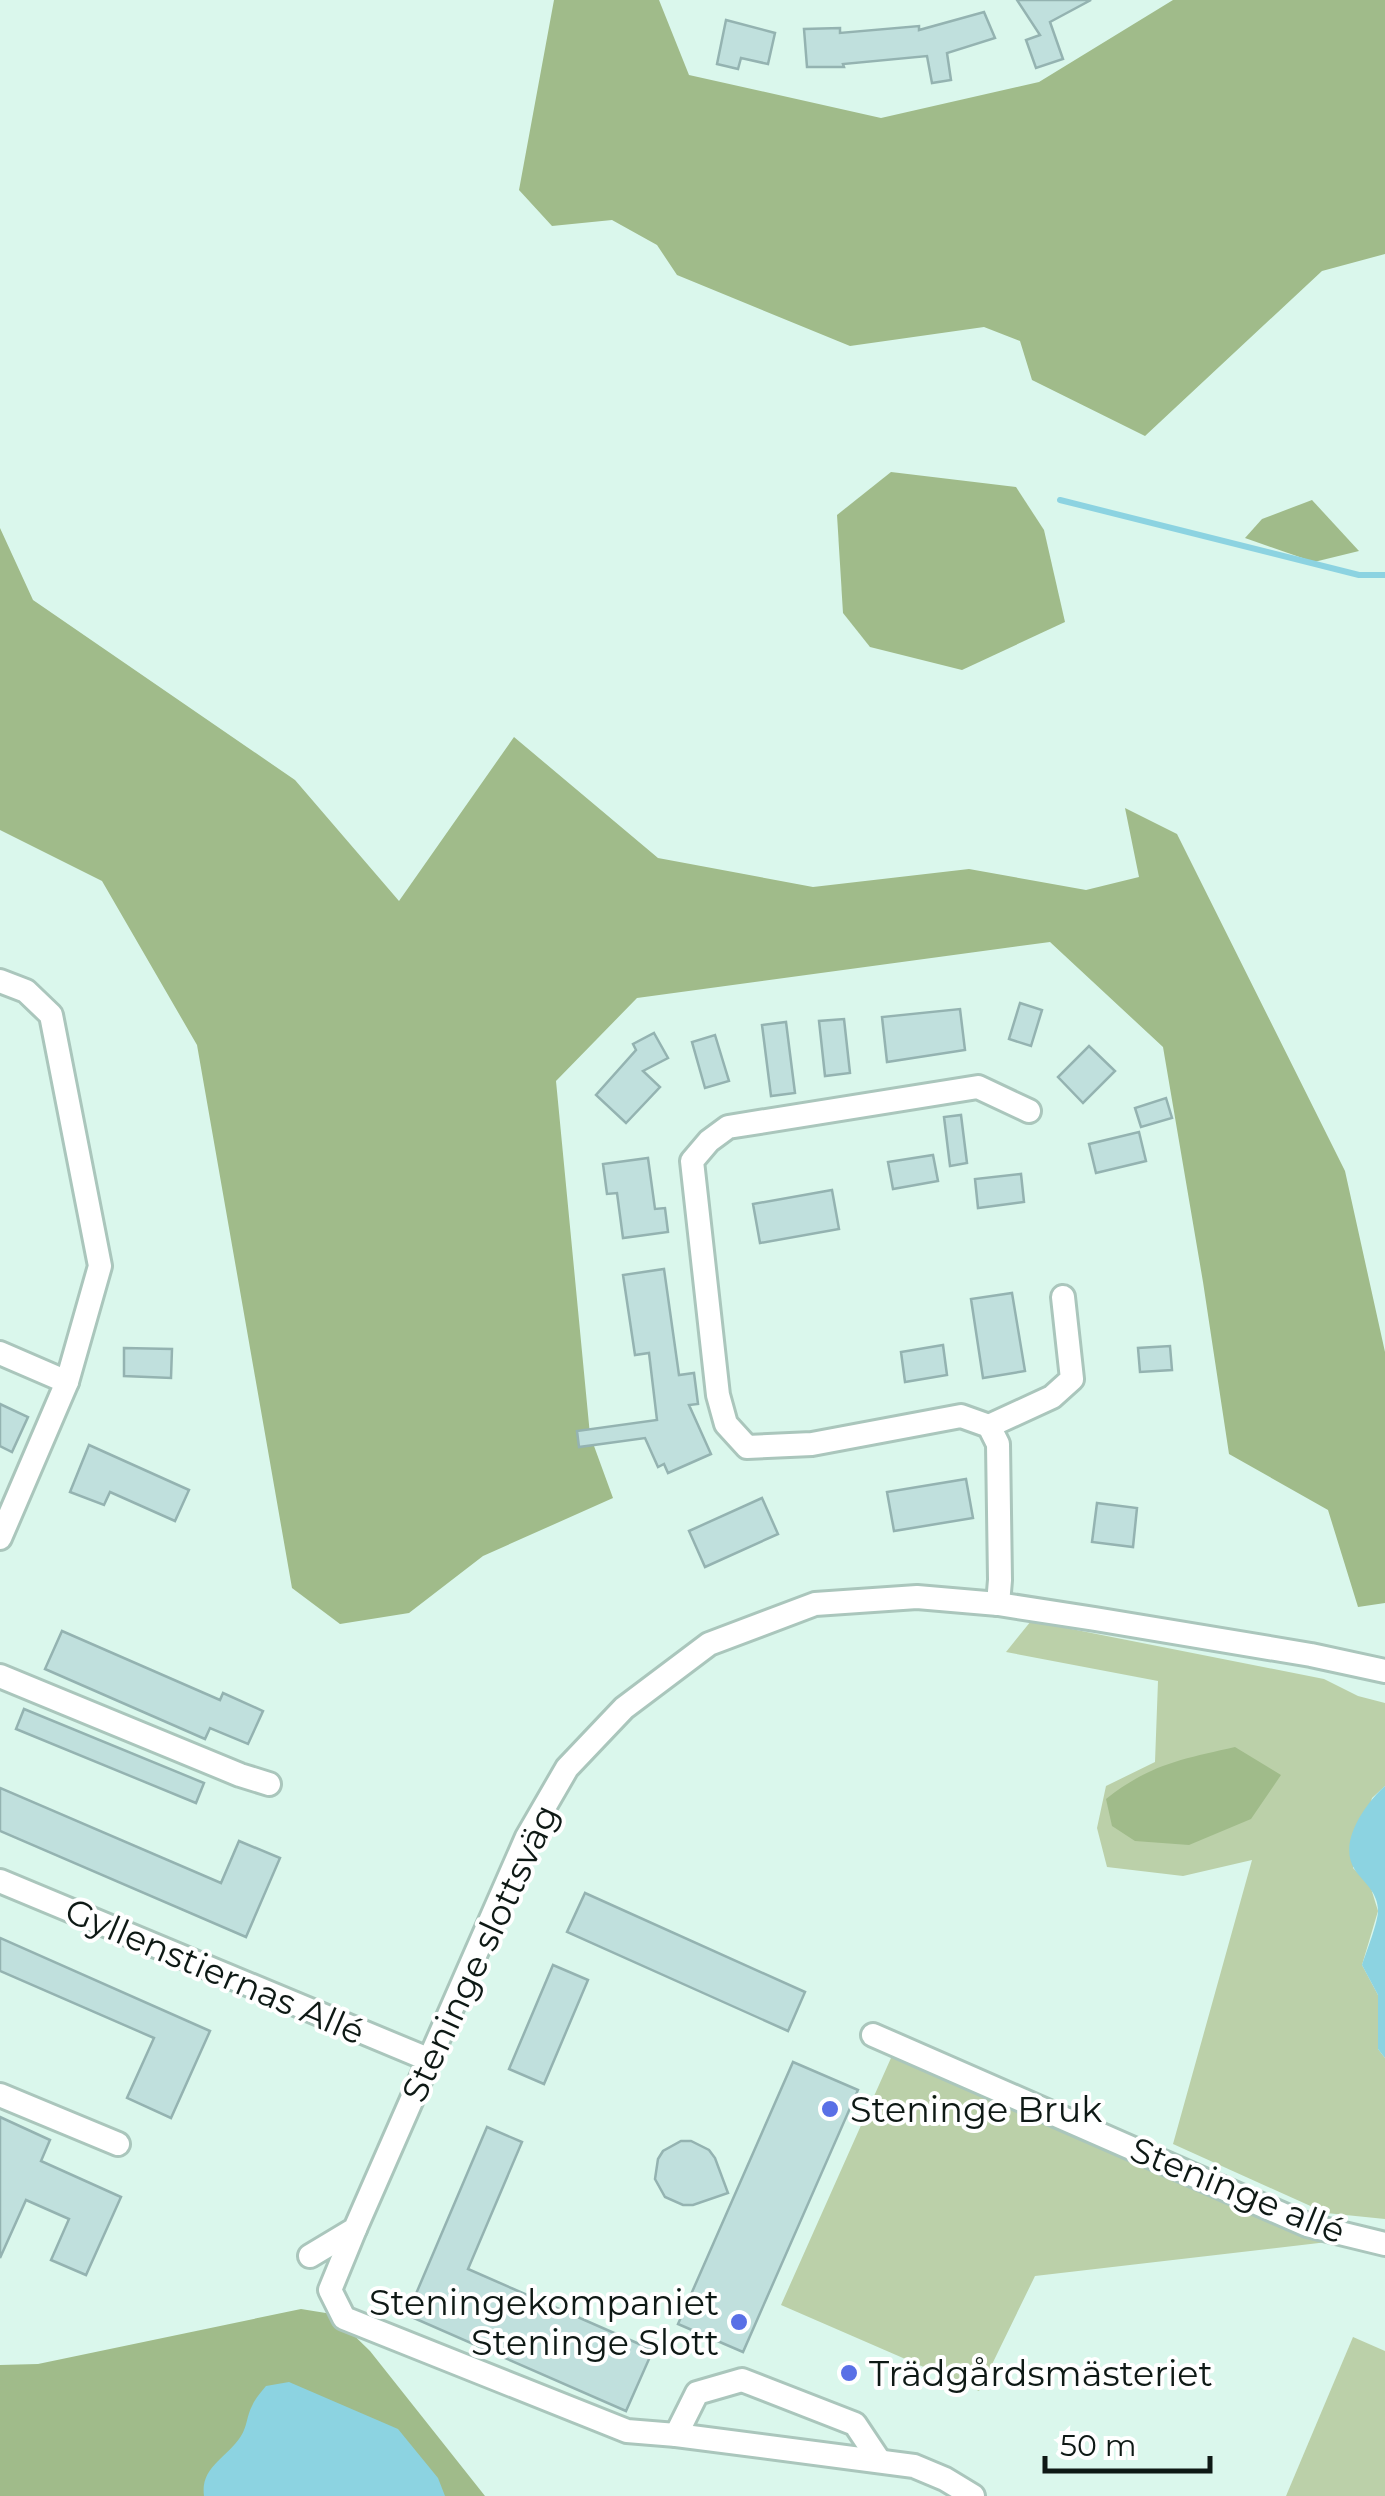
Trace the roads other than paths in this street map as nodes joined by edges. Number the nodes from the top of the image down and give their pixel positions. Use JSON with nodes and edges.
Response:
{"nodes":[{"id":1,"x":0,"y":981,"type":"edge"},
{"id":2,"x":1030,"y":1111,"type":"dead end"},
{"id":3,"x":1063,"y":1296,"type":"dead end"},
{"id":4,"x":0,"y":1354,"type":"edge"},
{"id":5,"x":68,"y":1382,"type":"junction"},
{"id":6,"x":989,"y":1426,"type":"junction"},
{"id":7,"x":2,"y":1526,"type":"edge"},
{"id":8,"x":998,"y":1604,"type":"junction"},
{"id":9,"x":1385,"y":1671,"type":"edge"},
{"id":10,"x":0,"y":1676,"type":"edge"},
{"id":11,"x":269,"y":1784,"type":"dead end"},
{"id":12,"x":0,"y":1881,"type":"edge"},
{"id":13,"x":873,"y":2035,"type":"dead end"},
{"id":14,"x":430,"y":2060,"type":"junction"},
{"id":15,"x":0,"y":2095,"type":"edge"},
{"id":16,"x":118,"y":2144,"type":"dead end"},
{"id":17,"x":355,"y":2230,"type":"junction"},
{"id":18,"x":1385,"y":2244,"type":"edge"},
{"id":19,"x":310,"y":2256,"type":"dead end"},
{"id":20,"x":676,"y":2434,"type":"junction"},
{"id":21,"x":880,"y":2460,"type":"junction"},
{"id":22,"x":934,"y":2486,"type":"edge"},
{"id":23,"x":973,"y":2496,"type":"edge"}],
"edges":[{"from":1,"to":5,"type":"street"},
{"from":2,"to":6,"type":"street"},
{"from":3,"to":6,"type":"street"},
{"from":4,"to":5,"type":"street"},
{"from":5,"to":7,"type":"street"},
{"from":6,"to":8,"type":"street"},
{"from":8,"to":9,"type":"street","name":"Steninge slottsväg"},
{"from":8,"to":14,"type":"street","name":"Steninge slottsväg"},
{"from":10,"to":11,"type":"street"},
{"from":12,"to":14,"type":"street","name":"Gyllenstiernas Allé"},
{"from":13,"to":18,"type":"street","name":"Steninge allé"},
{"from":14,"to":17,"type":"street","name":"Steninge slottsväg"},
{"from":15,"to":16,"type":"street"},
{"from":17,"to":19,"type":"street"},
{"from":17,"to":20,"type":"street","name":"Steninge slottsväg"},
{"from":20,"to":21,"type":"street","name":"Steninge slottsväg"},
{"from":20,"to":21,"type":"street"},
{"from":21,"to":22,"type":"street","name":"Steninge slottsväg"},
{"from":22,"to":23,"type":"street"}]}
